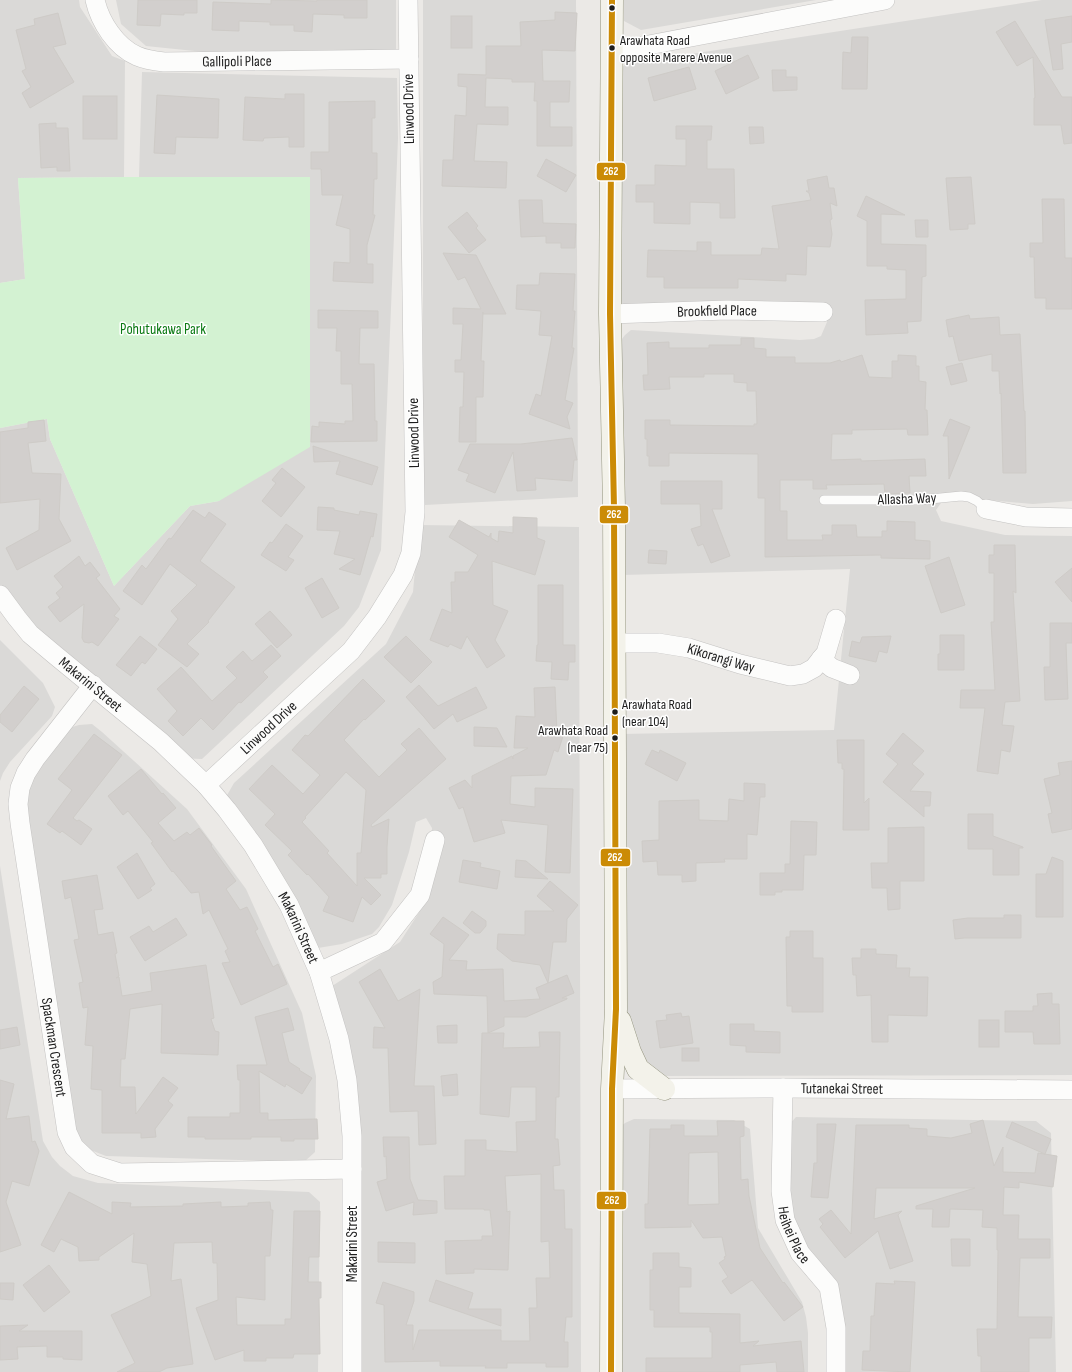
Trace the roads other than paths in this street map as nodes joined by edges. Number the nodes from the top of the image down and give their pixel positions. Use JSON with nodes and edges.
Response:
{"nodes":[{"id":1,"x":95,"y":0,"type":"edge"},
{"id":2,"x":408,"y":0,"type":"edge"},
{"id":3,"x":612,"y":0,"type":"edge"},
{"id":4,"x":885,"y":0,"type":"edge"},
{"id":5,"x":612,"y":52,"type":"junction"},
{"id":6,"x":409,"y":59,"type":"junction"},
{"id":7,"x":823,"y":312,"type":"dead end"},
{"id":8,"x":610,"y":314,"type":"junction"},
{"id":9,"x":824,"y":500,"type":"dead end"},
{"id":10,"x":986,"y":509,"type":"joint"},
{"id":11,"x":1072,"y":518,"type":"edge"},
{"id":12,"x":0,"y":595,"type":"edge"},
{"id":13,"x":836,"y":619,"type":"dead end"},
{"id":14,"x":615,"y":643,"type":"junction"},
{"id":15,"x":822,"y":659,"type":"junction"},
{"id":16,"x":850,"y":675,"type":"dead end"},
{"id":17,"x":93,"y":685,"type":"junction"},
{"id":18,"x":206,"y":785,"type":"junction"},
{"id":19,"x":435,"y":840,"type":"dead end"},
{"id":20,"x":319,"y":972,"type":"junction"},
{"id":21,"x":616,"y":1009,"type":"junction"},
{"id":22,"x":783,"y":1088,"type":"junction"},
{"id":23,"x":612,"y":1089,"type":"junction"},
{"id":24,"x":664,"y":1089,"type":"junction"},
{"id":25,"x":1072,"y":1090,"type":"edge"},
{"id":26,"x":352,"y":1169,"type":"junction"},
{"id":27,"x":352,"y":1372,"type":"edge"},
{"id":28,"x":611,"y":1372,"type":"edge"},
{"id":29,"x":836,"y":1372,"type":"edge"}],
"edges":[{"from":1,"to":6,"type":"street","name":"Gallipoli Place"},
{"from":2,"to":6,"type":"street","name":"Linwood Drive"},
{"from":3,"to":5,"type":"main road"},
{"from":4,"to":5,"type":"street"},
{"from":5,"to":8,"type":"main road"},
{"from":6,"to":18,"type":"street","name":"Linwood Drive"},
{"from":7,"to":8,"type":"street","name":"Brookfield Place"},
{"from":8,"to":14,"type":"main road"},
{"from":9,"to":10,"type":"lane","name":"Allasha Way"},
{"from":10,"to":11,"type":"street"},
{"from":12,"to":17,"type":"street","name":"Makarini Street"},
{"from":13,"to":15,"type":"street","name":"Kikorangi Way"},
{"from":14,"to":15,"type":"street","name":"Kikorangi Way"},
{"from":14,"to":21,"type":"main road"},
{"from":15,"to":16,"type":"street"},
{"from":17,"to":18,"type":"street","name":"Makarini Street"},
{"from":17,"to":26,"type":"street","name":"Spackman Crescent"},
{"from":18,"to":20,"type":"street","name":"Makarini Street"},
{"from":19,"to":20,"type":"street"},
{"from":20,"to":26,"type":"street","name":"Makarini Street"},
{"from":21,"to":23,"type":"main road"},
{"from":21,"to":24,"type":"main road"},
{"from":22,"to":24,"type":"street","name":"Tutanekai Street"},
{"from":22,"to":25,"type":"street","name":"Tutanekai Street"},
{"from":22,"to":29,"type":"street","name":"Heihei Place"},
{"from":23,"to":24,"type":"street","name":"Tutanekai Street"},
{"from":23,"to":28,"type":"main road"},
{"from":26,"to":27,"type":"street","name":"Makarini Street"}]}
